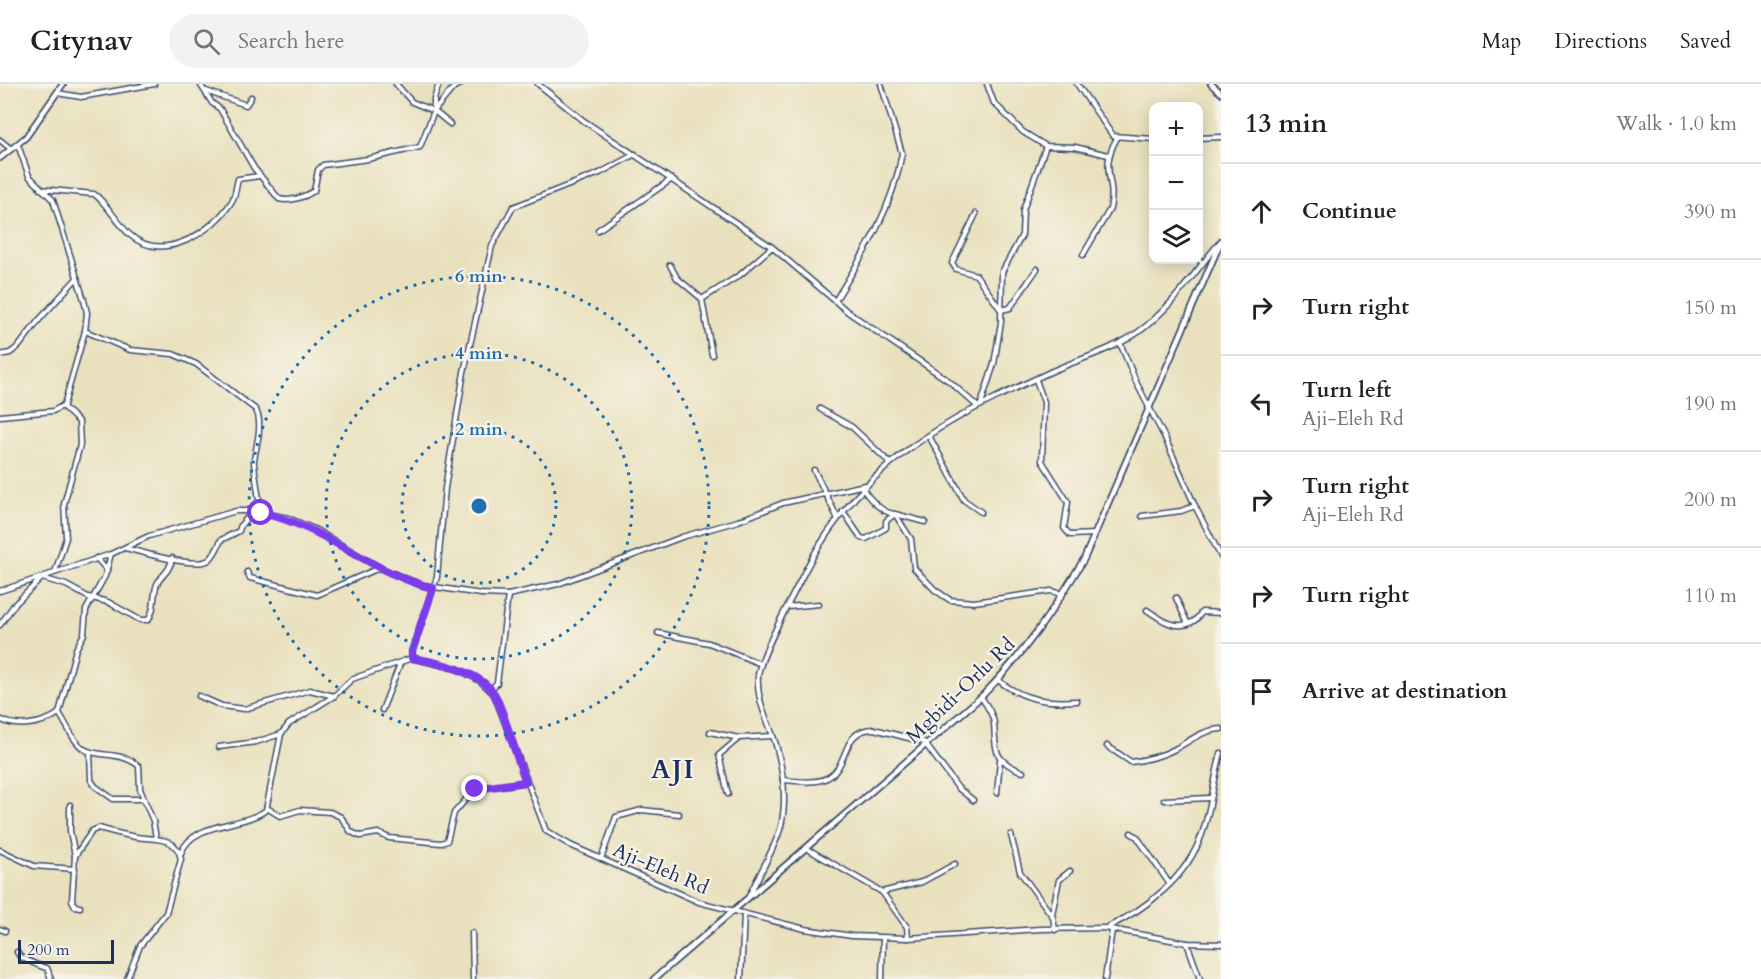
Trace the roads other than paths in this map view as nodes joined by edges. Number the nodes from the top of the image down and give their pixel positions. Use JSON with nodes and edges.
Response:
{"nodes":[{"id":1,"x":63,"y":84,"type":"edge"},
{"id":2,"x":154,"y":84,"type":"edge"},
{"id":3,"x":200,"y":84,"type":"edge"},
{"id":4,"x":396,"y":84,"type":"edge"},
{"id":5,"x":439,"y":84,"type":"edge"},
{"id":6,"x":461,"y":84,"type":"edge"},
{"id":7,"x":538,"y":84,"type":"edge"},
{"id":8,"x":881,"y":84,"type":"edge"},
{"id":9,"x":987,"y":84,"type":"edge"},
{"id":10,"x":1077,"y":84,"type":"edge"},
{"id":11,"x":1211,"y":84,"type":"edge"},
{"id":12,"x":206,"y":90,"type":"junction"},
{"id":13,"x":57,"y":93,"type":"junction"},
{"id":14,"x":1221,"y":93,"type":"edge"},
{"id":15,"x":251,"y":97,"type":"dead end"},
{"id":16,"x":434,"y":111,"type":"junction"},
{"id":17,"x":450,"y":124,"type":"dead end"},
{"id":18,"x":1221,"y":137,"type":"edge"},
{"id":19,"x":1117,"y":138,"type":"junction"},
{"id":20,"x":1203,"y":138,"type":"edge"},
{"id":21,"x":1149,"y":139,"type":"edge"},
{"id":22,"x":0,"y":140,"type":"edge"},
{"id":23,"x":18,"y":145,"type":"junction"},
{"id":24,"x":1046,"y":146,"type":"junction"},
{"id":25,"x":12,"y":150,"type":"junction"},
{"id":26,"x":635,"y":154,"type":"junction"},
{"id":27,"x":1108,"y":155,"type":"junction"},
{"id":28,"x":0,"y":158,"type":"edge"},
{"id":29,"x":260,"y":176,"type":"junction"},
{"id":30,"x":672,"y":179,"type":"junction"},
{"id":31,"x":40,"y":188,"type":"junction"},
{"id":32,"x":976,"y":214,"type":"dead end"},
{"id":33,"x":598,"y":230,"type":"dead end"},
{"id":34,"x":1221,"y":241,"type":"edge"},
{"id":35,"x":772,"y":247,"type":"junction"},
{"id":36,"x":1083,"y":255,"type":"dead end"},
{"id":37,"x":1203,"y":262,"type":"edge"},
{"id":38,"x":1201,"y":264,"type":"edge"},
{"id":39,"x":670,"y":265,"type":"dead end"},
{"id":40,"x":1038,"y":269,"type":"dead end"},
{"id":41,"x":77,"y":278,"type":"junction"},
{"id":42,"x":702,"y":298,"type":"junction"},
{"id":43,"x":835,"y":301,"type":"junction"},
{"id":44,"x":1001,"y":310,"type":"junction"},
{"id":45,"x":84,"y":331,"type":"junction"},
{"id":46,"x":1120,"y":343,"type":"junction"},
{"id":47,"x":0,"y":355,"type":"edge"},
{"id":48,"x":712,"y":355,"type":"dead end"},
{"id":49,"x":1036,"y":380,"type":"junction"},
{"id":50,"x":62,"y":406,"type":"junction"},
{"id":51,"x":979,"y":406,"type":"junction"},
{"id":52,"x":1150,"y":407,"type":"junction"},
{"id":53,"x":820,"y":409,"type":"dead end"},
{"id":54,"x":0,"y":416,"type":"edge"},
{"id":55,"x":929,"y":436,"type":"junction"},
{"id":56,"x":890,"y":462,"type":"junction"},
{"id":57,"x":814,"y":470,"type":"dead end"},
{"id":58,"x":863,"y":486,"type":"junction"},
{"id":59,"x":826,"y":494,"type":"junction"},
{"id":60,"x":1194,"y":506,"type":"junction"},
{"id":61,"x":253,"y":511,"type":"junction"},
{"id":62,"x":843,"y":511,"type":"junction"},
{"id":63,"x":981,"y":512,"type":"dead end"},
{"id":64,"x":261,"y":513,"type":"junction"},
{"id":65,"x":895,"y":514,"type":"junction"},
{"id":66,"x":1143,"y":516,"type":"dead end"},
{"id":67,"x":837,"y":517,"type":"junction"},
{"id":68,"x":925,"y":522,"type":"dead end"},
{"id":69,"x":1095,"y":534,"type":"junction"},
{"id":70,"x":124,"y":548,"type":"junction"},
{"id":71,"x":111,"y":554,"type":"junction"},
{"id":72,"x":1221,"y":557,"type":"edge"},
{"id":73,"x":96,"y":558,"type":"junction"},
{"id":74,"x":172,"y":558,"type":"junction"},
{"id":75,"x":380,"y":568,"type":"junction"},
{"id":76,"x":107,"y":570,"type":"junction"},
{"id":77,"x":247,"y":572,"type":"dead end"},
{"id":78,"x":54,"y":573,"type":"junction"},
{"id":79,"x":42,"y":578,"type":"junction"},
{"id":80,"x":433,"y":588,"type":"junction"},
{"id":81,"x":0,"y":591,"type":"edge"},
{"id":82,"x":508,"y":595,"type":"junction"},
{"id":83,"x":1063,"y":595,"type":"junction"},
{"id":84,"x":94,"y":597,"type":"junction"},
{"id":85,"x":1176,"y":598,"type":"dead end"},
{"id":86,"x":819,"y":604,"type":"dead end"},
{"id":87,"x":788,"y":607,"type":"junction"},
{"id":88,"x":1147,"y":610,"type":"dead end"},
{"id":89,"x":1221,"y":613,"type":"edge"},
{"id":90,"x":1188,"y":624,"type":"junction"},
{"id":91,"x":0,"y":625,"type":"edge"},
{"id":92,"x":658,"y":633,"type":"dead end"},
{"id":93,"x":412,"y":658,"type":"junction"},
{"id":94,"x":400,"y":664,"type":"junction"},
{"id":95,"x":761,"y":664,"type":"junction"},
{"id":96,"x":998,"y":680,"type":"junction"},
{"id":97,"x":490,"y":690,"type":"junction"},
{"id":98,"x":199,"y":696,"type":"dead end"},
{"id":99,"x":334,"y":696,"type":"junction"},
{"id":100,"x":981,"y":697,"type":"junction"},
{"id":101,"x":1077,"y":701,"type":"dead end"},
{"id":102,"x":382,"y":710,"type":"dead end"},
{"id":103,"x":59,"y":712,"type":"junction"},
{"id":104,"x":0,"y":719,"type":"edge"},
{"id":105,"x":1221,"y":729,"type":"edge"},
{"id":106,"x":710,"y":732,"type":"dead end"},
{"id":107,"x":281,"y":734,"type":"junction"},
{"id":108,"x":772,"y":736,"type":"junction"},
{"id":109,"x":739,"y":738,"type":"junction"},
{"id":110,"x":927,"y":744,"type":"junction"},
{"id":111,"x":1107,"y":746,"type":"dead end"},
{"id":112,"x":219,"y":747,"type":"dead end"},
{"id":113,"x":90,"y":752,"type":"junction"},
{"id":114,"x":1221,"y":753,"type":"edge"},
{"id":115,"x":1000,"y":760,"type":"junction"},
{"id":116,"x":1023,"y":772,"type":"dead end"},
{"id":117,"x":783,"y":780,"type":"junction"},
{"id":118,"x":526,"y":782,"type":"junction"},
{"id":119,"x":997,"y":793,"type":"dead end"},
{"id":120,"x":728,"y":794,"type":"dead end"},
{"id":121,"x":1210,"y":798,"type":"junction"},
{"id":122,"x":143,"y":800,"type":"junction"},
{"id":123,"x":973,"y":801,"type":"dead end"},
{"id":124,"x":1164,"y":801,"type":"dead end"},
{"id":125,"x":70,"y":805,"type":"dead end"},
{"id":126,"x":267,"y":808,"type":"junction"},
{"id":127,"x":679,"y":814,"type":"dead end"},
{"id":128,"x":1131,"y":833,"type":"dead end"},
{"id":129,"x":1011,"y":835,"type":"dead end"},
{"id":130,"x":156,"y":838,"type":"junction"},
{"id":131,"x":806,"y":848,"type":"junction"},
{"id":132,"x":0,"y":850,"type":"edge"},
{"id":133,"x":180,"y":853,"type":"junction"},
{"id":134,"x":75,"y":856,"type":"junction"},
{"id":135,"x":601,"y":859,"type":"junction"},
{"id":136,"x":955,"y":864,"type":"dead end"},
{"id":137,"x":75,"y":869,"type":"junction"},
{"id":138,"x":1070,"y":871,"type":"dead end"},
{"id":139,"x":1169,"y":883,"type":"junction"},
{"id":140,"x":882,"y":892,"type":"junction"},
{"id":141,"x":749,"y":896,"type":"junction"},
{"id":142,"x":80,"y":907,"type":"dead end"},
{"id":143,"x":730,"y":912,"type":"junction"},
{"id":144,"x":744,"y":914,"type":"junction"},
{"id":145,"x":1052,"y":915,"type":"junction"},
{"id":146,"x":1105,"y":928,"type":"junction"},
{"id":147,"x":1055,"y":930,"type":"junction"},
{"id":148,"x":1112,"y":930,"type":"junction"},
{"id":149,"x":472,"y":933,"type":"dead end"},
{"id":150,"x":883,"y":938,"type":"junction"},
{"id":151,"x":908,"y":938,"type":"junction"},
{"id":152,"x":1187,"y":943,"type":"junction"},
{"id":153,"x":1221,"y":944,"type":"edge"},
{"id":154,"x":16,"y":952,"type":"dead end"},
{"id":155,"x":51,"y":979,"type":"edge"},
{"id":156,"x":127,"y":979,"type":"edge"},
{"id":157,"x":473,"y":979,"type":"edge"},
{"id":158,"x":654,"y":979,"type":"edge"},
{"id":159,"x":741,"y":979,"type":"edge"},
{"id":160,"x":882,"y":979,"type":"edge"},
{"id":161,"x":1105,"y":979,"type":"edge"},
{"id":162,"x":1200,"y":979,"type":"edge"}],
"edges":[{"from":1,"to":13,"type":"main road"},
{"from":2,"to":13,"type":"street"},
{"from":3,"to":12,"type":"street"},
{"from":4,"to":16,"type":"street"},
{"from":5,"to":16,"type":"street"},
{"from":6,"to":16,"type":"street"},
{"from":7,"to":26,"type":"street"},
{"from":8,"to":43,"type":"street"},
{"from":9,"to":24,"type":"street"},
{"from":10,"to":19,"type":"street"},
{"from":11,"to":14,"type":"main road"},
{"from":12,"to":15,"type":"street"},
{"from":12,"to":29,"type":"street"},
{"from":13,"to":23,"type":"main road"},
{"from":16,"to":17,"type":"street"},
{"from":16,"to":29,"type":"street"},
{"from":18,"to":20,"type":"street"},
{"from":19,"to":21,"type":"street"},
{"from":19,"to":27,"type":"street"},
{"from":22,"to":25,"type":"street"},
{"from":23,"to":25,"type":"main road"},
{"from":23,"to":31,"type":"street"},
{"from":24,"to":27,"type":"street"},
{"from":24,"to":44,"type":"street"},
{"from":25,"to":28,"type":"main road"},
{"from":26,"to":30,"type":"street"},
{"from":26,"to":80,"type":"street"},
{"from":27,"to":36,"type":"street"},
{"from":29,"to":31,"type":"street"},
{"from":30,"to":33,"type":"street"},
{"from":30,"to":35,"type":"street"},
{"from":31,"to":41,"type":"street"},
{"from":32,"to":44,"type":"street"},
{"from":34,"to":37,"type":"street"},
{"from":34,"to":52,"type":"main road","name":"Mgbidi-Orlu Rd"},
{"from":35,"to":42,"type":"street"},
{"from":35,"to":43,"type":"street"},
{"from":38,"to":46,"type":"street"},
{"from":39,"to":42,"type":"street"},
{"from":40,"to":44,"type":"street"},
{"from":41,"to":45,"type":"street"},
{"from":41,"to":47,"type":"street"},
{"from":42,"to":48,"type":"street"},
{"from":43,"to":51,"type":"street"},
{"from":44,"to":51,"type":"street"},
{"from":45,"to":50,"type":"street"},
{"from":45,"to":64,"type":"street"},
{"from":46,"to":49,"type":"street"},
{"from":46,"to":52,"type":"street"},
{"from":49,"to":51,"type":"street"},
{"from":49,"to":69,"type":"street"},
{"from":50,"to":54,"type":"street"},
{"from":50,"to":78,"type":"street"},
{"from":51,"to":55,"type":"street"},
{"from":52,"to":60,"type":"street"},
{"from":52,"to":69,"type":"main road","name":"Mgbidi-Orlu Rd"},
{"from":53,"to":56,"type":"street"},
{"from":55,"to":56,"type":"street"},
{"from":55,"to":63,"type":"street"},
{"from":56,"to":58,"type":"street"},
{"from":57,"to":59,"type":"street"},
{"from":58,"to":59,"type":"street"},
{"from":58,"to":62,"type":"street"},
{"from":58,"to":65,"type":"street"},
{"from":59,"to":67,"type":"street"},
{"from":59,"to":82,"type":"street"},
{"from":60,"to":66,"type":"street"},
{"from":60,"to":72,"type":"street"},
{"from":61,"to":64,"type":"street"},
{"from":61,"to":70,"type":"street"},
{"from":61,"to":74,"type":"street"},
{"from":62,"to":65,"type":"street"},
{"from":62,"to":67,"type":"street"},
{"from":64,"to":75,"type":"street"},
{"from":65,"to":68,"type":"street"},
{"from":65,"to":83,"type":"street"},
{"from":67,"to":87,"type":"street"},
{"from":69,"to":83,"type":"main road","name":"Mgbidi-Orlu Rd"},
{"from":70,"to":71,"type":"street"},
{"from":70,"to":74,"type":"street"},
{"from":71,"to":73,"type":"street"},
{"from":71,"to":76,"type":"street"},
{"from":73,"to":76,"type":"street"},
{"from":73,"to":78,"type":"street"},
{"from":74,"to":84,"type":"street"},
{"from":75,"to":77,"type":"street"},
{"from":75,"to":80,"type":"street"},
{"from":76,"to":84,"type":"street"},
{"from":78,"to":79,"type":"street"},
{"from":79,"to":81,"type":"street"},
{"from":79,"to":84,"type":"street"},
{"from":79,"to":91,"type":"street"},
{"from":80,"to":82,"type":"street"},
{"from":80,"to":93,"type":"street"},
{"from":82,"to":97,"type":"street"},
{"from":83,"to":96,"type":"main road","name":"Mgbidi-Orlu Rd"},
{"from":84,"to":103,"type":"street"},
{"from":85,"to":90,"type":"street"},
{"from":86,"to":87,"type":"street"},
{"from":87,"to":95,"type":"street"},
{"from":88,"to":90,"type":"street"},
{"from":89,"to":90,"type":"street"},
{"from":92,"to":95,"type":"street"},
{"from":93,"to":94,"type":"street"},
{"from":93,"to":97,"type":"street"},
{"from":94,"to":99,"type":"street"},
{"from":94,"to":102,"type":"street"},
{"from":95,"to":108,"type":"street"},
{"from":96,"to":100,"type":"main road","name":"Mgbidi-Orlu Rd"},
{"from":96,"to":101,"type":"street"},
{"from":97,"to":118,"type":"street","name":"Aji-Eleh Rd"},
{"from":98,"to":99,"type":"street"},
{"from":99,"to":107,"type":"street"},
{"from":100,"to":110,"type":"main road","name":"Mgbidi-Orlu Rd"},
{"from":100,"to":115,"type":"street"},
{"from":103,"to":104,"type":"street"},
{"from":103,"to":113,"type":"street"},
{"from":105,"to":111,"type":"street"},
{"from":106,"to":109,"type":"street"},
{"from":107,"to":112,"type":"street"},
{"from":107,"to":126,"type":"street"},
{"from":108,"to":109,"type":"street"},
{"from":108,"to":117,"type":"street"},
{"from":109,"to":120,"type":"street"},
{"from":110,"to":117,"type":"street"},
{"from":110,"to":123,"type":"street"},
{"from":110,"to":131,"type":"main road","name":"Mgbidi-Orlu Rd"},
{"from":113,"to":122,"type":"street"},
{"from":113,"to":122,"type":"street"},
{"from":114,"to":121,"type":"street"},
{"from":115,"to":116,"type":"street"},
{"from":115,"to":119,"type":"street"},
{"from":117,"to":141,"type":"street"},
{"from":118,"to":126,"type":"street"},
{"from":118,"to":135,"type":"street","name":"Aji-Eleh Rd"},
{"from":121,"to":124,"type":"street"},
{"from":121,"to":139,"type":"street"},
{"from":122,"to":130,"type":"street"},
{"from":125,"to":134,"type":"street"},
{"from":126,"to":133,"type":"street"},
{"from":127,"to":135,"type":"street"},
{"from":128,"to":139,"type":"street"},
{"from":129,"to":145,"type":"street"},
{"from":130,"to":133,"type":"street"},
{"from":130,"to":134,"type":"street"},
{"from":131,"to":140,"type":"street"},
{"from":131,"to":141,"type":"main road","name":"Mgbidi-Orlu Rd"},
{"from":132,"to":137,"type":"street"},
{"from":133,"to":156,"type":"street"},
{"from":134,"to":137,"type":"street"},
{"from":135,"to":143,"type":"street","name":"Aji-Eleh Rd"},
{"from":136,"to":140,"type":"street"},
{"from":137,"to":142,"type":"street"},
{"from":138,"to":145,"type":"street"},
{"from":139,"to":146,"type":"street"},
{"from":140,"to":151,"type":"street"},
{"from":141,"to":143,"type":"main road","name":"Mgbidi-Orlu Rd"},
{"from":143,"to":144,"type":"street","name":"Aji-Eleh Rd"},
{"from":143,"to":158,"type":"main road","name":"Mgbidi-Orlu Rd"},
{"from":144,"to":150,"type":"street","name":"Aji-Eleh Rd"},
{"from":144,"to":159,"type":"street"},
{"from":145,"to":147,"type":"street"},
{"from":146,"to":147,"type":"street","name":"Aji-Eleh Rd"},
{"from":146,"to":148,"type":"street","name":"Aji-Eleh Rd"},
{"from":147,"to":151,"type":"street","name":"Aji-Eleh Rd"},
{"from":148,"to":152,"type":"street","name":"Aji-Eleh Rd"},
{"from":148,"to":161,"type":"street"},
{"from":149,"to":157,"type":"street"},
{"from":150,"to":151,"type":"street","name":"Aji-Eleh Rd"},
{"from":150,"to":160,"type":"street"},
{"from":152,"to":153,"type":"street","name":"Aji-Eleh Rd"},
{"from":152,"to":162,"type":"street"},
{"from":154,"to":155,"type":"street"}]}
